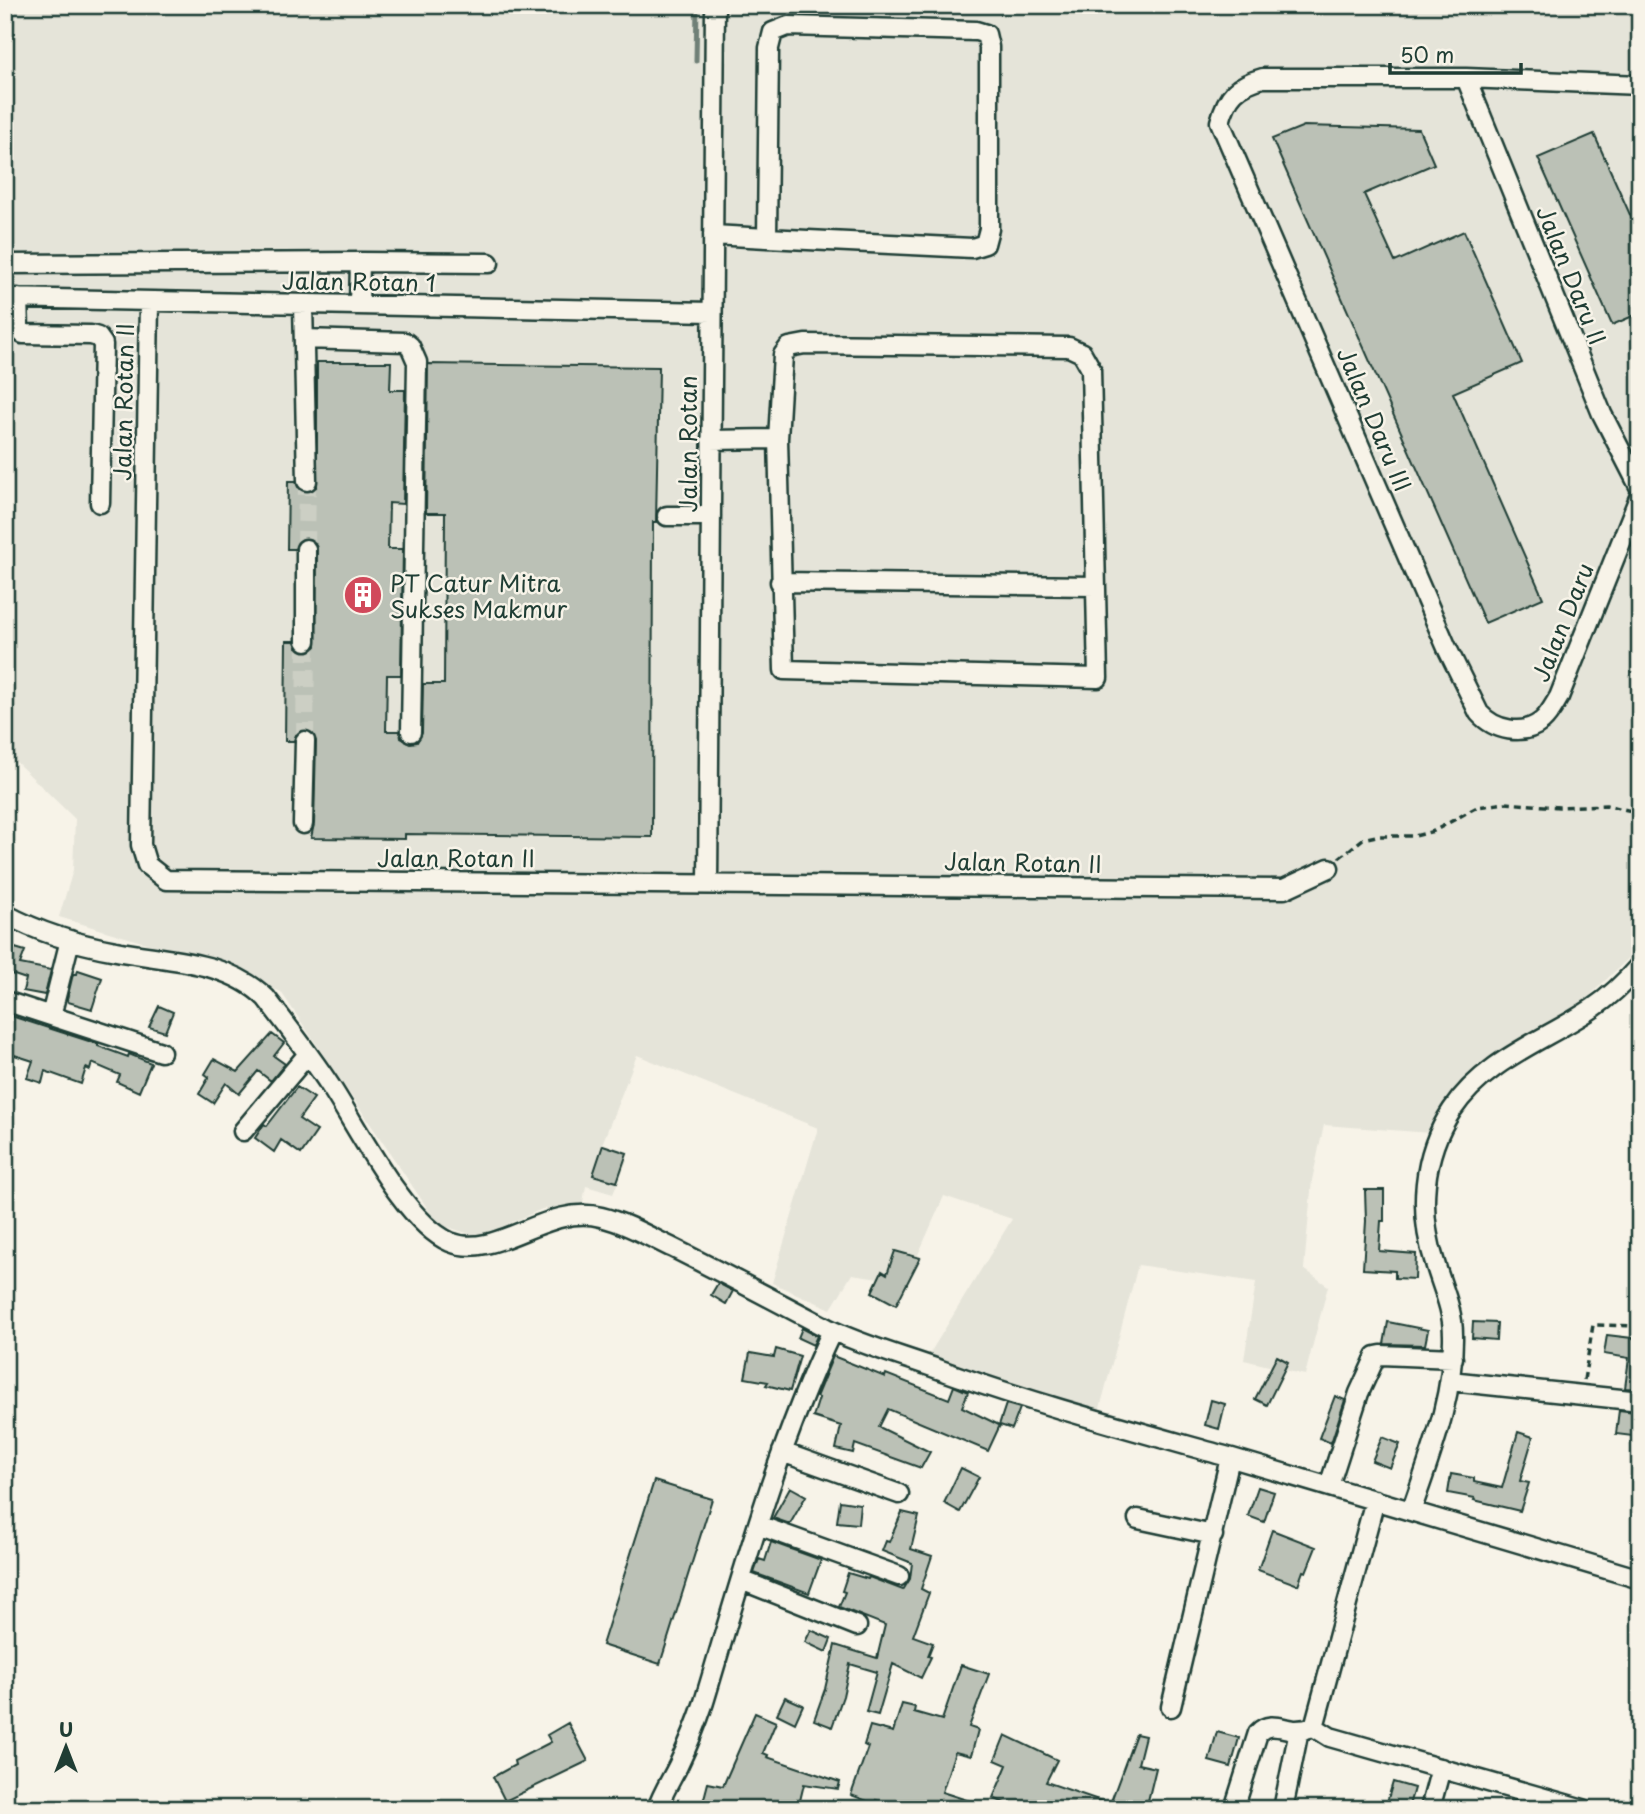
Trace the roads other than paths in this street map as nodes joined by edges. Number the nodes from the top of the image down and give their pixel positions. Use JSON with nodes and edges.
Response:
{"nodes":[{"id":1,"x":715,"y":5,"type":"edge"},
{"id":2,"x":1466,"y":78,"type":"junction"},
{"id":3,"x":1640,"y":85,"type":"edge"},
{"id":4,"x":713,"y":235,"type":"junction"},
{"id":5,"x":767,"y":238,"type":"junction"},
{"id":6,"x":360,"y":262,"type":"junction"},
{"id":7,"x":489,"y":263,"type":"dead end"},
{"id":8,"x":5,"y":264,"type":"edge"},
{"id":9,"x":12,"y":298,"type":"edge"},
{"id":10,"x":149,"y":301,"type":"junction"},
{"id":11,"x":303,"y":304,"type":"junction"},
{"id":12,"x":359,"y":305,"type":"junction"},
{"id":13,"x":712,"y":312,"type":"junction"},
{"id":14,"x":304,"y":339,"type":"junction"},
{"id":15,"x":778,"y":439,"type":"junction"},
{"id":16,"x":711,"y":440,"type":"junction"},
{"id":17,"x":307,"y":481,"type":"tunnel mouth"},
{"id":18,"x":1640,"y":488,"type":"edge"},
{"id":19,"x":1640,"y":495,"type":"edge"},
{"id":20,"x":100,"y":503,"type":"dead end"},
{"id":21,"x":667,"y":516,"type":"dead end"},
{"id":22,"x":710,"y":516,"type":"junction"},
{"id":23,"x":306,"y":549,"type":"tunnel mouth"},
{"id":24,"x":780,"y":582,"type":"junction"},
{"id":25,"x":1095,"y":586,"type":"junction"},
{"id":26,"x":306,"y":641,"type":"tunnel mouth"},
{"id":27,"x":1497,"y":727,"type":"joint"},
{"id":28,"x":411,"y":732,"type":"dead end"},
{"id":29,"x":305,"y":741,"type":"tunnel mouth"},
{"id":30,"x":303,"y":824,"type":"dead end"},
{"id":31,"x":1329,"y":867,"type":"road end"},
{"id":32,"x":708,"y":883,"type":"junction"},
{"id":33,"x":5,"y":914,"type":"edge"},
{"id":34,"x":70,"y":940,"type":"junction"},
{"id":35,"x":1640,"y":965,"type":"edge"},
{"id":36,"x":5,"y":1001,"type":"edge"},
{"id":37,"x":51,"y":1016,"type":"junction"},
{"id":38,"x":160,"y":1052,"type":"dead end"},
{"id":39,"x":308,"y":1054,"type":"junction"},
{"id":40,"x":243,"y":1131,"type":"dead end"},
{"id":41,"x":832,"y":1331,"type":"junction"},
{"id":42,"x":1452,"y":1358,"type":"junction"},
{"id":43,"x":1450,"y":1381,"type":"junction"},
{"id":44,"x":1640,"y":1401,"type":"edge"},
{"id":45,"x":782,"y":1452,"type":"junction"},
{"id":46,"x":1230,"y":1458,"type":"junction"},
{"id":47,"x":1329,"y":1486,"type":"junction"},
{"id":48,"x":899,"y":1494,"type":"dead end"},
{"id":49,"x":1375,"y":1500,"type":"junction"},
{"id":50,"x":1412,"y":1510,"type":"junction"},
{"id":51,"x":1138,"y":1519,"type":"dead end"},
{"id":52,"x":758,"y":1525,"type":"junction"},
{"id":53,"x":1213,"y":1535,"type":"junction"},
{"id":54,"x":899,"y":1576,"type":"dead end"},
{"id":55,"x":1640,"y":1579,"type":"edge"},
{"id":56,"x":741,"y":1580,"type":"junction"},
{"id":57,"x":857,"y":1626,"type":"dead end"},
{"id":58,"x":1171,"y":1707,"type":"dead end"},
{"id":59,"x":1306,"y":1729,"type":"junction"},
{"id":60,"x":1441,"y":1768,"type":"junction"},
{"id":61,"x":657,"y":1809,"type":"edge"},
{"id":62,"x":1234,"y":1809,"type":"edge"},
{"id":63,"x":1283,"y":1809,"type":"edge"},
{"id":64,"x":1430,"y":1809,"type":"edge"},
{"id":65,"x":1583,"y":1809,"type":"edge"}],
"edges":[{"from":1,"to":4,"type":"street","name":"Jalan Rotan"},
{"from":2,"to":3,"type":"street"},
{"from":2,"to":18,"type":"street","name":"Jalan Daru II"},
{"from":2,"to":27,"type":"street","name":"Jalan Daru III"},
{"from":4,"to":5,"type":"street"},
{"from":4,"to":13,"type":"street","name":"Jalan Rotan"},
{"from":5,"to":5,"type":"street"},
{"from":6,"to":7,"type":"street"},
{"from":6,"to":8,"type":"street"},
{"from":6,"to":12,"type":"street"},
{"from":9,"to":10,"type":"street","name":"Jalan Rotan 1"},
{"from":9,"to":20,"type":"street"},
{"from":10,"to":11,"type":"street","name":"Jalan Rotan 1"},
{"from":10,"to":32,"type":"street","name":"Jalan Rotan II"},
{"from":11,"to":12,"type":"street","name":"Jalan Rotan 1"},
{"from":11,"to":14,"type":"street"},
{"from":12,"to":13,"type":"street","name":"Jalan Rotan 1"},
{"from":13,"to":16,"type":"street","name":"Jalan Rotan"},
{"from":14,"to":17,"type":"street"},
{"from":14,"to":28,"type":"street"},
{"from":15,"to":16,"type":"street"},
{"from":15,"to":24,"type":"street"},
{"from":15,"to":25,"type":"street"},
{"from":16,"to":22,"type":"street","name":"Jalan Rotan"},
{"from":19,"to":27,"type":"street","name":"Jalan Daru"},
{"from":21,"to":22,"type":"street"},
{"from":22,"to":32,"type":"street","name":"Jalan Rotan"},
{"from":23,"to":26,"type":"street"},
{"from":24,"to":25,"type":"street"},
{"from":24,"to":25,"type":"street"},
{"from":29,"to":30,"type":"street"},
{"from":31,"to":32,"type":"street","name":"Jalan Rotan II"},
{"from":33,"to":34,"type":"street"},
{"from":34,"to":37,"type":"street"},
{"from":34,"to":39,"type":"street"},
{"from":35,"to":42,"type":"street"},
{"from":36,"to":37,"type":"street"},
{"from":37,"to":38,"type":"street"},
{"from":39,"to":40,"type":"street"},
{"from":39,"to":41,"type":"street"},
{"from":41,"to":45,"type":"street"},
{"from":41,"to":46,"type":"street"},
{"from":42,"to":43,"type":"street"},
{"from":42,"to":47,"type":"street"},
{"from":43,"to":44,"type":"street"},
{"from":43,"to":50,"type":"street"},
{"from":45,"to":48,"type":"street"},
{"from":45,"to":52,"type":"street"},
{"from":46,"to":47,"type":"street"},
{"from":46,"to":53,"type":"street"},
{"from":47,"to":49,"type":"street"},
{"from":49,"to":50,"type":"street"},
{"from":49,"to":59,"type":"street"},
{"from":50,"to":55,"type":"street"},
{"from":51,"to":53,"type":"street"},
{"from":52,"to":54,"type":"street"},
{"from":52,"to":56,"type":"street"},
{"from":53,"to":58,"type":"street"},
{"from":56,"to":57,"type":"street"},
{"from":56,"to":61,"type":"street"},
{"from":59,"to":60,"type":"street"},
{"from":59,"to":62,"type":"street"},
{"from":59,"to":63,"type":"street"},
{"from":60,"to":64,"type":"street"},
{"from":60,"to":65,"type":"street"}]}
